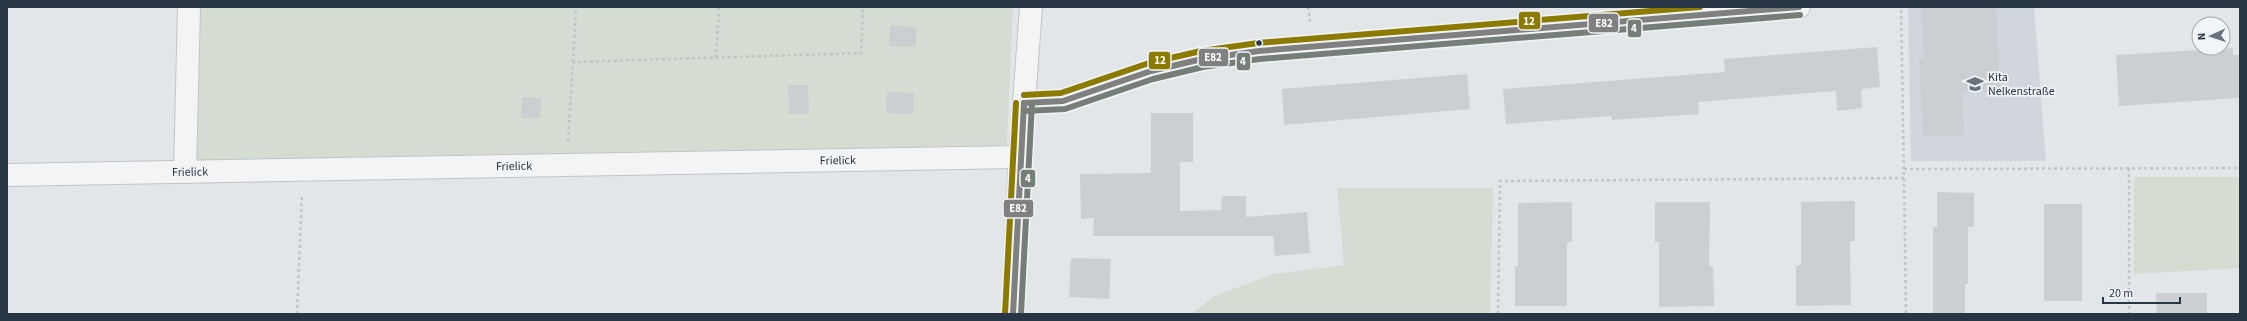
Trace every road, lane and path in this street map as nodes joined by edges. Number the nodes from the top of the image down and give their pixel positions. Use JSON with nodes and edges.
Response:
{"nodes":[{"id":1,"x":189,"y":7,"type":"edge"},
{"id":2,"x":576,"y":7,"type":"edge"},
{"id":3,"x":719,"y":7,"type":"edge"},
{"id":4,"x":863,"y":7,"type":"edge"},
{"id":5,"x":1030,"y":7,"type":"edge"},
{"id":6,"x":1799,"y":7,"type":"edge"},
{"id":7,"x":1901,"y":7,"type":"edge"},
{"id":8,"x":716,"y":58,"type":"junction"},
{"id":9,"x":573,"y":62,"type":"junction"},
{"id":10,"x":1024,"y":103,"type":"junction"},
{"id":11,"x":1020,"y":157,"type":"junction"},
{"id":12,"x":567,"y":165,"type":"junction"},
{"id":13,"x":2129,"y":168,"type":"junction"},
{"id":14,"x":2240,"y":168,"type":"edge"},
{"id":15,"x":1904,"y":169,"type":"junction"},
{"id":16,"x":303,"y":170,"type":"junction"},
{"id":17,"x":185,"y":172,"type":"junction"},
{"id":18,"x":7,"y":175,"type":"edge"},
{"id":19,"x":1904,"y":178,"type":"junction"},
{"id":20,"x":297,"y":314,"type":"edge"},
{"id":21,"x":1013,"y":314,"type":"edge"},
{"id":22,"x":1498,"y":314,"type":"edge"},
{"id":23,"x":1906,"y":314,"type":"edge"},
{"id":24,"x":2129,"y":314,"type":"edge"}],
"edges":[{"from":1,"to":17,"type":"street"},
{"from":2,"to":9,"type":"path"},
{"from":3,"to":8,"type":"path"},
{"from":4,"to":8,"type":"path"},
{"from":5,"to":10,"type":"street"},
{"from":6,"to":10,"type":"street"},
{"from":7,"to":15,"type":"path"},
{"from":8,"to":9,"type":"path"},
{"from":9,"to":12,"type":"path"},
{"from":10,"to":11,"type":"street"},
{"from":11,"to":12,"type":"street","name":"Frielick"},
{"from":11,"to":21,"type":"street"},
{"from":12,"to":16,"type":"street","name":"Frielick"},
{"from":13,"to":14,"type":"path"},
{"from":13,"to":15,"type":"path"},
{"from":13,"to":24,"type":"path"},
{"from":15,"to":19,"type":"path"},
{"from":16,"to":17,"type":"street","name":"Frielick"},
{"from":16,"to":20,"type":"path"},
{"from":17,"to":18,"type":"street","name":"Frielick"},
{"from":19,"to":22,"type":"path"},
{"from":19,"to":23,"type":"path"}]}
